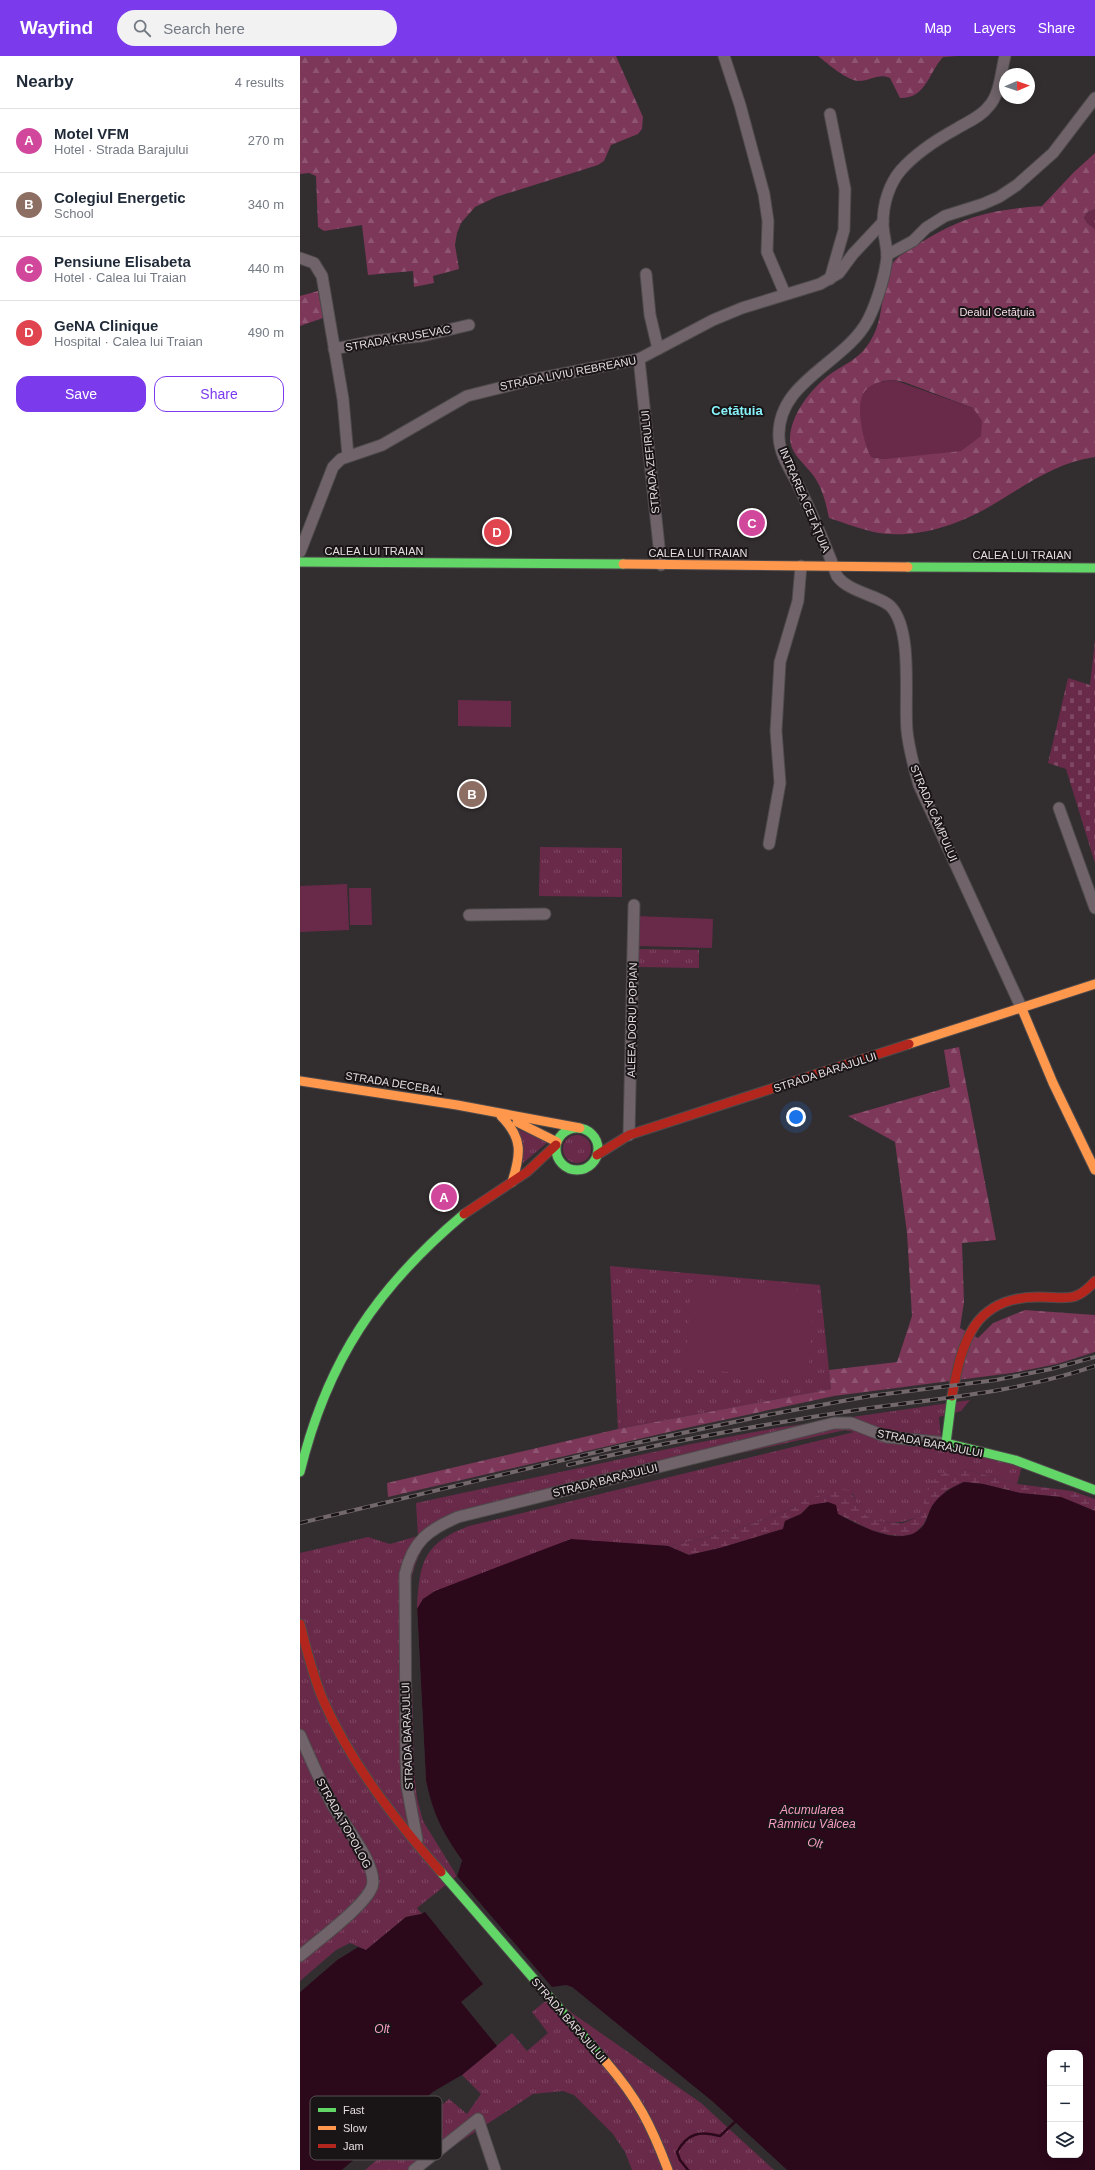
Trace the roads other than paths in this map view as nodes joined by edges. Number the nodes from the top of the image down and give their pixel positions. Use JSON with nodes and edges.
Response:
{"nodes":[{"id":1,"x":724,"y":56,"type":"edge"},
{"id":2,"x":1005,"y":56,"type":"edge"},
{"id":3,"x":1095,"y":98,"type":"edge"},
{"id":4,"x":830,"y":114,"type":"dead end"},
{"id":5,"x":883,"y":222,"type":"junction"},
{"id":6,"x":887,"y":255,"type":"junction"},
{"id":7,"x":300,"y":258,"type":"edge"},
{"id":8,"x":646,"y":274,"type":"dead end"},
{"id":9,"x":830,"y":279,"type":"junction"},
{"id":10,"x":786,"y":294,"type":"junction"},
{"id":11,"x":469,"y":325,"type":"dead end"},
{"id":12,"x":334,"y":348,"type":"junction"},
{"id":13,"x":658,"y":349,"type":"junction"},
{"id":14,"x":639,"y":359,"type":"junction"},
{"id":15,"x":348,"y":456,"type":"junction"},
{"id":16,"x":300,"y":552,"type":"edge"},
{"id":17,"x":300,"y":562,"type":"edge"},
{"id":18,"x":661,"y":565,"type":"junction"},
{"id":19,"x":801,"y":566,"type":"junction"},
{"id":20,"x":834,"y":566,"type":"junction"},
{"id":21,"x":1095,"y":568,"type":"edge"},
{"id":22,"x":1060,"y":808,"type":"dead end"},
{"id":23,"x":769,"y":844,"type":"dead end"},
{"id":24,"x":634,"y":905,"type":"dead end"},
{"id":25,"x":1095,"y":908,"type":"edge"},
{"id":26,"x":545,"y":914,"type":"dead end"},
{"id":27,"x":469,"y":915,"type":"dead end"},
{"id":28,"x":1095,"y":984,"type":"edge"},
{"id":29,"x":1022,"y":1009,"type":"junction"},
{"id":30,"x":300,"y":1081,"type":"edge"},
{"id":31,"x":484,"y":1110,"type":"junction"},
{"id":32,"x":501,"y":1116,"type":"junction"},
{"id":33,"x":584,"y":1130,"type":"junction"},
{"id":34,"x":602,"y":1133,"type":"dead end"},
{"id":35,"x":615,"y":1134,"type":"dead end"},
{"id":36,"x":629,"y":1134,"type":"junction"},
{"id":37,"x":557,"y":1144,"type":"junction"},
{"id":38,"x":597,"y":1155,"type":"junction"},
{"id":39,"x":570,"y":1169,"type":"junction"},
{"id":40,"x":555,"y":1170,"type":"dead end"},
{"id":41,"x":1095,"y":1170,"type":"edge"},
{"id":42,"x":542,"y":1172,"type":"dead end"},
{"id":43,"x":523,"y":1175,"type":"junction"},
{"id":44,"x":512,"y":1182,"type":"junction"},
{"id":45,"x":1095,"y":1281,"type":"edge"},
{"id":46,"x":946,"y":1443,"type":"junction"},
{"id":47,"x":300,"y":1472,"type":"edge"},
{"id":48,"x":1095,"y":1490,"type":"edge"},
{"id":49,"x":300,"y":1624,"type":"edge"},
{"id":50,"x":300,"y":1735,"type":"edge"},
{"id":51,"x":419,"y":1847,"type":"junction"},
{"id":52,"x":300,"y":1956,"type":"edge"},
{"id":53,"x":442,"y":2147,"type":"edge"},
{"id":54,"x":426,"y":2160,"type":"edge"},
{"id":55,"x":414,"y":2170,"type":"edge"},
{"id":56,"x":495,"y":2170,"type":"edge"},
{"id":57,"x":668,"y":2170,"type":"edge"}],
"edges":[{"from":1,"to":10,"type":"street"},
{"from":2,"to":5,"type":"street","name":"INTRAREA CETĂȚUIA"},
{"from":3,"to":6,"type":"street"},
{"from":4,"to":9,"type":"street"},
{"from":5,"to":6,"type":"street","name":"INTRAREA CETĂȚUIA"},
{"from":5,"to":9,"type":"street","name":"STRADA LIVIU REBREANU"},
{"from":6,"to":20,"type":"street","name":"INTRAREA CETĂȚUIA"},
{"from":7,"to":12,"type":"street","name":"STRADA KRUSEVAC"},
{"from":8,"to":13,"type":"street"},
{"from":9,"to":10,"type":"street","name":"STRADA LIVIU REBREANU"},
{"from":10,"to":13,"type":"street","name":"STRADA LIVIU REBREANU"},
{"from":11,"to":12,"type":"street","name":"STRADA KRUSEVAC"},
{"from":12,"to":15,"type":"street"},
{"from":13,"to":14,"type":"street","name":"STRADA LIVIU REBREANU"},
{"from":14,"to":15,"type":"street","name":"STRADA LIVIU REBREANU"},
{"from":14,"to":18,"type":"street","name":"STRADA ZEFIRULUI"},
{"from":15,"to":16,"type":"street","name":"STRADA LIVIU REBREANU"},
{"from":17,"to":18,"type":"main road","name":"CALEA LUI TRAIAN"},
{"from":18,"to":19,"type":"main road","name":"CALEA LUI TRAIAN"},
{"from":19,"to":20,"type":"main road","name":"CALEA LUI TRAIAN"},
{"from":19,"to":23,"type":"street"},
{"from":20,"to":21,"type":"main road","name":"CALEA LUI TRAIAN"},
{"from":20,"to":29,"type":"street","name":"STRADA CÂMPULUI"},
{"from":22,"to":25,"type":"street"},
{"from":24,"to":36,"type":"street","name":"ALEEA DORU POPIAN"},
{"from":26,"to":27,"type":"street"},
{"from":28,"to":29,"type":"main road","name":"STRADA BARAJULUI"},
{"from":29,"to":36,"type":"main road","name":"STRADA BARAJULUI"},
{"from":29,"to":41,"type":"main road"},
{"from":30,"to":31,"type":"main road","name":"STRADA DECEBAL"},
{"from":31,"to":32,"type":"main road","name":"STRADA DECEBAL"},
{"from":31,"to":33,"type":"main road","name":"STRADA DECEBAL"},
{"from":32,"to":37,"type":"main road","name":"STRADA DECEBAL"},
{"from":32,"to":44,"type":"main road"},
{"from":33,"to":34,"type":"main road"},
{"from":33,"to":37,"type":"main road"},
{"from":33,"to":38,"type":"main road"},
{"from":35,"to":36,"type":"main road","name":"STRADA BARAJULUI"},
{"from":36,"to":38,"type":"main road","name":"STRADA BARAJULUI"},
{"from":37,"to":39,"type":"main road"},
{"from":37,"to":43,"type":"main road"},
{"from":38,"to":39,"type":"main road"},
{"from":39,"to":40,"type":"main road"},
{"from":42,"to":43,"type":"main road"},
{"from":43,"to":44,"type":"main road"},
{"from":44,"to":47,"type":"main road"},
{"from":45,"to":46,"type":"main road"},
{"from":46,"to":48,"type":"main road","name":"STRADA BARAJULUI"},
{"from":46,"to":51,"type":"street","name":"STRADA BARAJULUI"},
{"from":49,"to":51,"type":"main road","name":"STRADA BARAJULUI"},
{"from":50,"to":52,"type":"street","name":"STRADA TOPOLOG"},
{"from":51,"to":57,"type":"main road","name":"STRADA BARAJULUI"},
{"from":53,"to":56,"type":"street"},
{"from":54,"to":55,"type":"street"}]}
